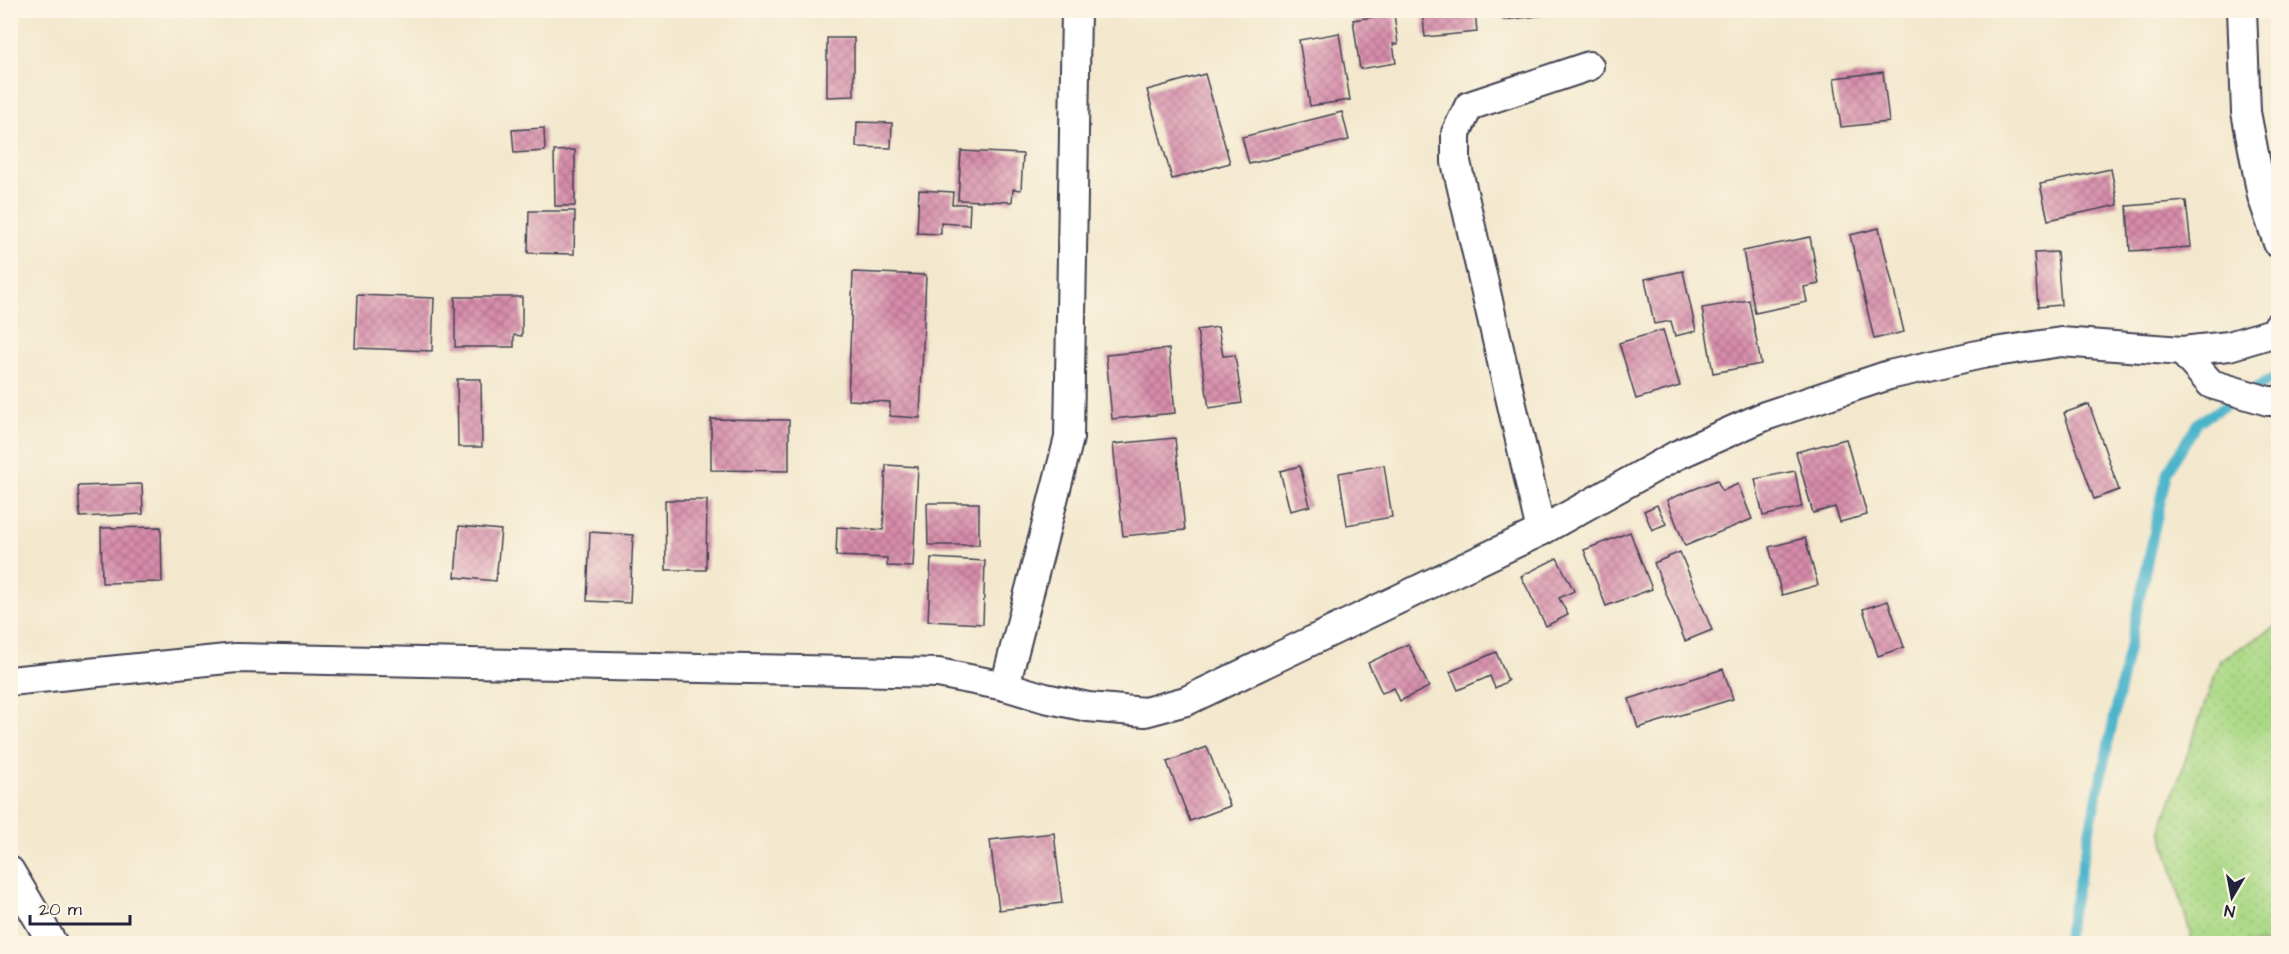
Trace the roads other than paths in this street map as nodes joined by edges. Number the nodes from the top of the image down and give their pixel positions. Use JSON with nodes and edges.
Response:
{"nodes":[{"id":1,"x":1076,"y":10,"type":"edge"},
{"id":2,"x":2242,"y":10,"type":"edge"},
{"id":3,"x":1589,"y":66,"type":"dead end"},
{"id":4,"x":2278,"y":243,"type":"edge"},
{"id":5,"x":2278,"y":330,"type":"edge"},
{"id":6,"x":2182,"y":351,"type":"junction"},
{"id":7,"x":2273,"y":401,"type":"edge"},
{"id":8,"x":1540,"y":531,"type":"junction"},
{"id":9,"x":14,"y":683,"type":"edge"},
{"id":10,"x":1005,"y":686,"type":"junction"},
{"id":11,"x":10,"y":871,"type":"edge"},
{"id":12,"x":53,"y":944,"type":"edge"}],
"edges":[{"from":1,"to":10,"type":"street"},
{"from":2,"to":4,"type":"street"},
{"from":3,"to":8,"type":"street"},
{"from":5,"to":6,"type":"street"},
{"from":6,"to":7,"type":"street"},
{"from":6,"to":8,"type":"street"},
{"from":8,"to":10,"type":"street"},
{"from":9,"to":10,"type":"street"},
{"from":11,"to":12,"type":"street"}]}
